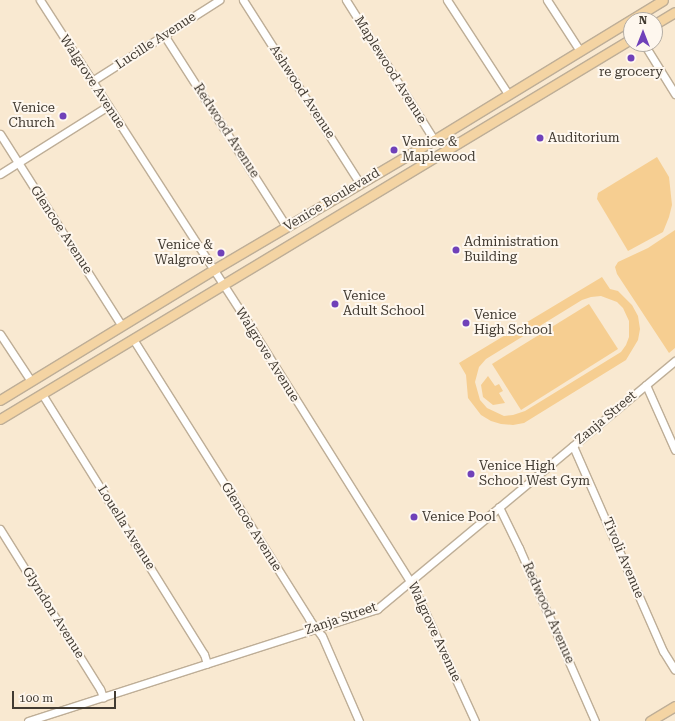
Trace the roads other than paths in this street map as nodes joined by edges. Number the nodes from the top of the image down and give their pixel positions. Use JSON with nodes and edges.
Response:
{"nodes":[{"id":1,"x":40,"y":0,"type":"edge"},
{"id":2,"x":219,"y":0,"type":"edge"},
{"id":3,"x":243,"y":0,"type":"edge"},
{"id":4,"x":346,"y":0,"type":"edge"},
{"id":5,"x":447,"y":0,"type":"edge"},
{"id":6,"x":547,"y":0,"type":"edge"},
{"id":7,"x":663,"y":0,"type":"edge"},
{"id":8,"x":675,"y":12,"type":"edge"},
{"id":9,"x":663,"y":19,"type":"edge"},
{"id":10,"x":164,"y":35,"type":"junction"},
{"id":11,"x":623,"y":43,"type":"edge"},
{"id":12,"x":580,"y":50,"type":"junction"},
{"id":13,"x":649,"y":52,"type":"edge"},
{"id":14,"x":92,"y":81,"type":"junction"},
{"id":15,"x":508,"y":94,"type":"junction"},
{"id":16,"x":675,"y":94,"type":"edge"},
{"id":17,"x":108,"y":106,"type":"junction"},
{"id":18,"x":0,"y":134,"type":"edge"},
{"id":19,"x":434,"y":140,"type":"junction"},
{"id":20,"x":18,"y":162,"type":"junction"},
{"id":21,"x":0,"y":174,"type":"edge"},
{"id":22,"x":360,"y":184,"type":"junction"},
{"id":23,"x":287,"y":227,"type":"junction"},
{"id":24,"x":213,"y":270,"type":"junction"},
{"id":25,"x":223,"y":285,"type":"junction"},
{"id":26,"x":122,"y":326,"type":"junction"},
{"id":27,"x":0,"y":334,"type":"edge"},
{"id":28,"x":133,"y":339,"type":"junction"},
{"id":29,"x":675,"y":361,"type":"edge"},
{"id":30,"x":31,"y":381,"type":"junction"},
{"id":31,"x":646,"y":385,"type":"junction"},
{"id":32,"x":42,"y":394,"type":"junction"},
{"id":33,"x":0,"y":400,"type":"edge"},
{"id":34,"x":0,"y":419,"type":"edge"},
{"id":35,"x":573,"y":446,"type":"junction"},
{"id":36,"x":675,"y":450,"type":"edge"},
{"id":37,"x":499,"y":507,"type":"junction"},
{"id":38,"x":0,"y":529,"type":"edge"},
{"id":39,"x":410,"y":580,"type":"junction"},
{"id":40,"x":315,"y":628,"type":"junction"},
{"id":41,"x":207,"y":664,"type":"junction"},
{"id":42,"x":675,"y":670,"type":"edge"},
{"id":43,"x":103,"y":697,"type":"junction"},
{"id":44,"x":675,"y":706,"type":"edge"},
{"id":45,"x":28,"y":721,"type":"edge"},
{"id":46,"x":359,"y":721,"type":"edge"},
{"id":47,"x":475,"y":721,"type":"edge"},
{"id":48,"x":595,"y":721,"type":"edge"},
{"id":49,"x":650,"y":721,"type":"edge"}],
"edges":[{"from":1,"to":14,"type":"street","name":"Walgrove Avenue"},
{"from":2,"to":10,"type":"street","name":"Lucille Avenue"},
{"from":3,"to":22,"type":"street","name":"Ashwood Avenue"},
{"from":4,"to":19,"type":"street","name":"Maplewood Avenue"},
{"from":5,"to":15,"type":"street"},
{"from":6,"to":12,"type":"street"},
{"from":7,"to":12,"type":"main road","name":"Venice Boulevard"},
{"from":8,"to":9,"type":"main road"},
{"from":10,"to":14,"type":"street","name":"Lucille Avenue"},
{"from":10,"to":23,"type":"street","name":"Redwood Avenue"},
{"from":11,"to":25,"type":"main road","name":"Venice Boulevard"},
{"from":12,"to":15,"type":"main road","name":"Venice Boulevard"},
{"from":13,"to":16,"type":"street"},
{"from":14,"to":17,"type":"street","name":"Walgrove Avenue"},
{"from":15,"to":19,"type":"main road","name":"Venice Boulevard"},
{"from":17,"to":20,"type":"street"},
{"from":17,"to":24,"type":"street","name":"Walgrove Avenue"},
{"from":18,"to":20,"type":"street","name":"Glencoe Avenue"},
{"from":19,"to":22,"type":"main road","name":"Venice Boulevard"},
{"from":20,"to":21,"type":"street"},
{"from":20,"to":26,"type":"street","name":"Glencoe Avenue"},
{"from":22,"to":23,"type":"main road","name":"Venice Boulevard"},
{"from":23,"to":24,"type":"main road","name":"Venice Boulevard"},
{"from":24,"to":25,"type":"street","name":"Walgrove Avenue"},
{"from":24,"to":26,"type":"main road","name":"Venice Boulevard"},
{"from":25,"to":28,"type":"main road","name":"Venice Boulevard"},
{"from":25,"to":39,"type":"street","name":"Walgrove Avenue"},
{"from":26,"to":30,"type":"main road","name":"Venice Boulevard"},
{"from":27,"to":30,"type":"street"},
{"from":28,"to":32,"type":"main road","name":"Venice Boulevard"},
{"from":28,"to":40,"type":"street","name":"Glencoe Avenue"},
{"from":29,"to":31,"type":"street","name":"Zanja Street"},
{"from":30,"to":33,"type":"main road","name":"Venice Boulevard"},
{"from":31,"to":35,"type":"street","name":"Zanja Street"},
{"from":31,"to":36,"type":"street"},
{"from":32,"to":34,"type":"main road","name":"Venice Boulevard"},
{"from":32,"to":41,"type":"street","name":"Louella Avenue"},
{"from":35,"to":37,"type":"street","name":"Zanja Street"},
{"from":35,"to":42,"type":"street","name":"Tivoli Avenue"},
{"from":37,"to":39,"type":"street","name":"Zanja Street"},
{"from":37,"to":48,"type":"street","name":"Redwood Avenue"},
{"from":38,"to":43,"type":"street","name":"Glyndon Avenue"},
{"from":39,"to":40,"type":"street","name":"Zanja Street"},
{"from":39,"to":47,"type":"street","name":"Walgrove Avenue"},
{"from":40,"to":41,"type":"street","name":"Zanja Street"},
{"from":40,"to":46,"type":"street","name":"Glencoe Avenue"},
{"from":41,"to":43,"type":"street","name":"Zanja Street"},
{"from":43,"to":45,"type":"street","name":"Zanja Street"},
{"from":44,"to":49,"type":"main road"}]}
